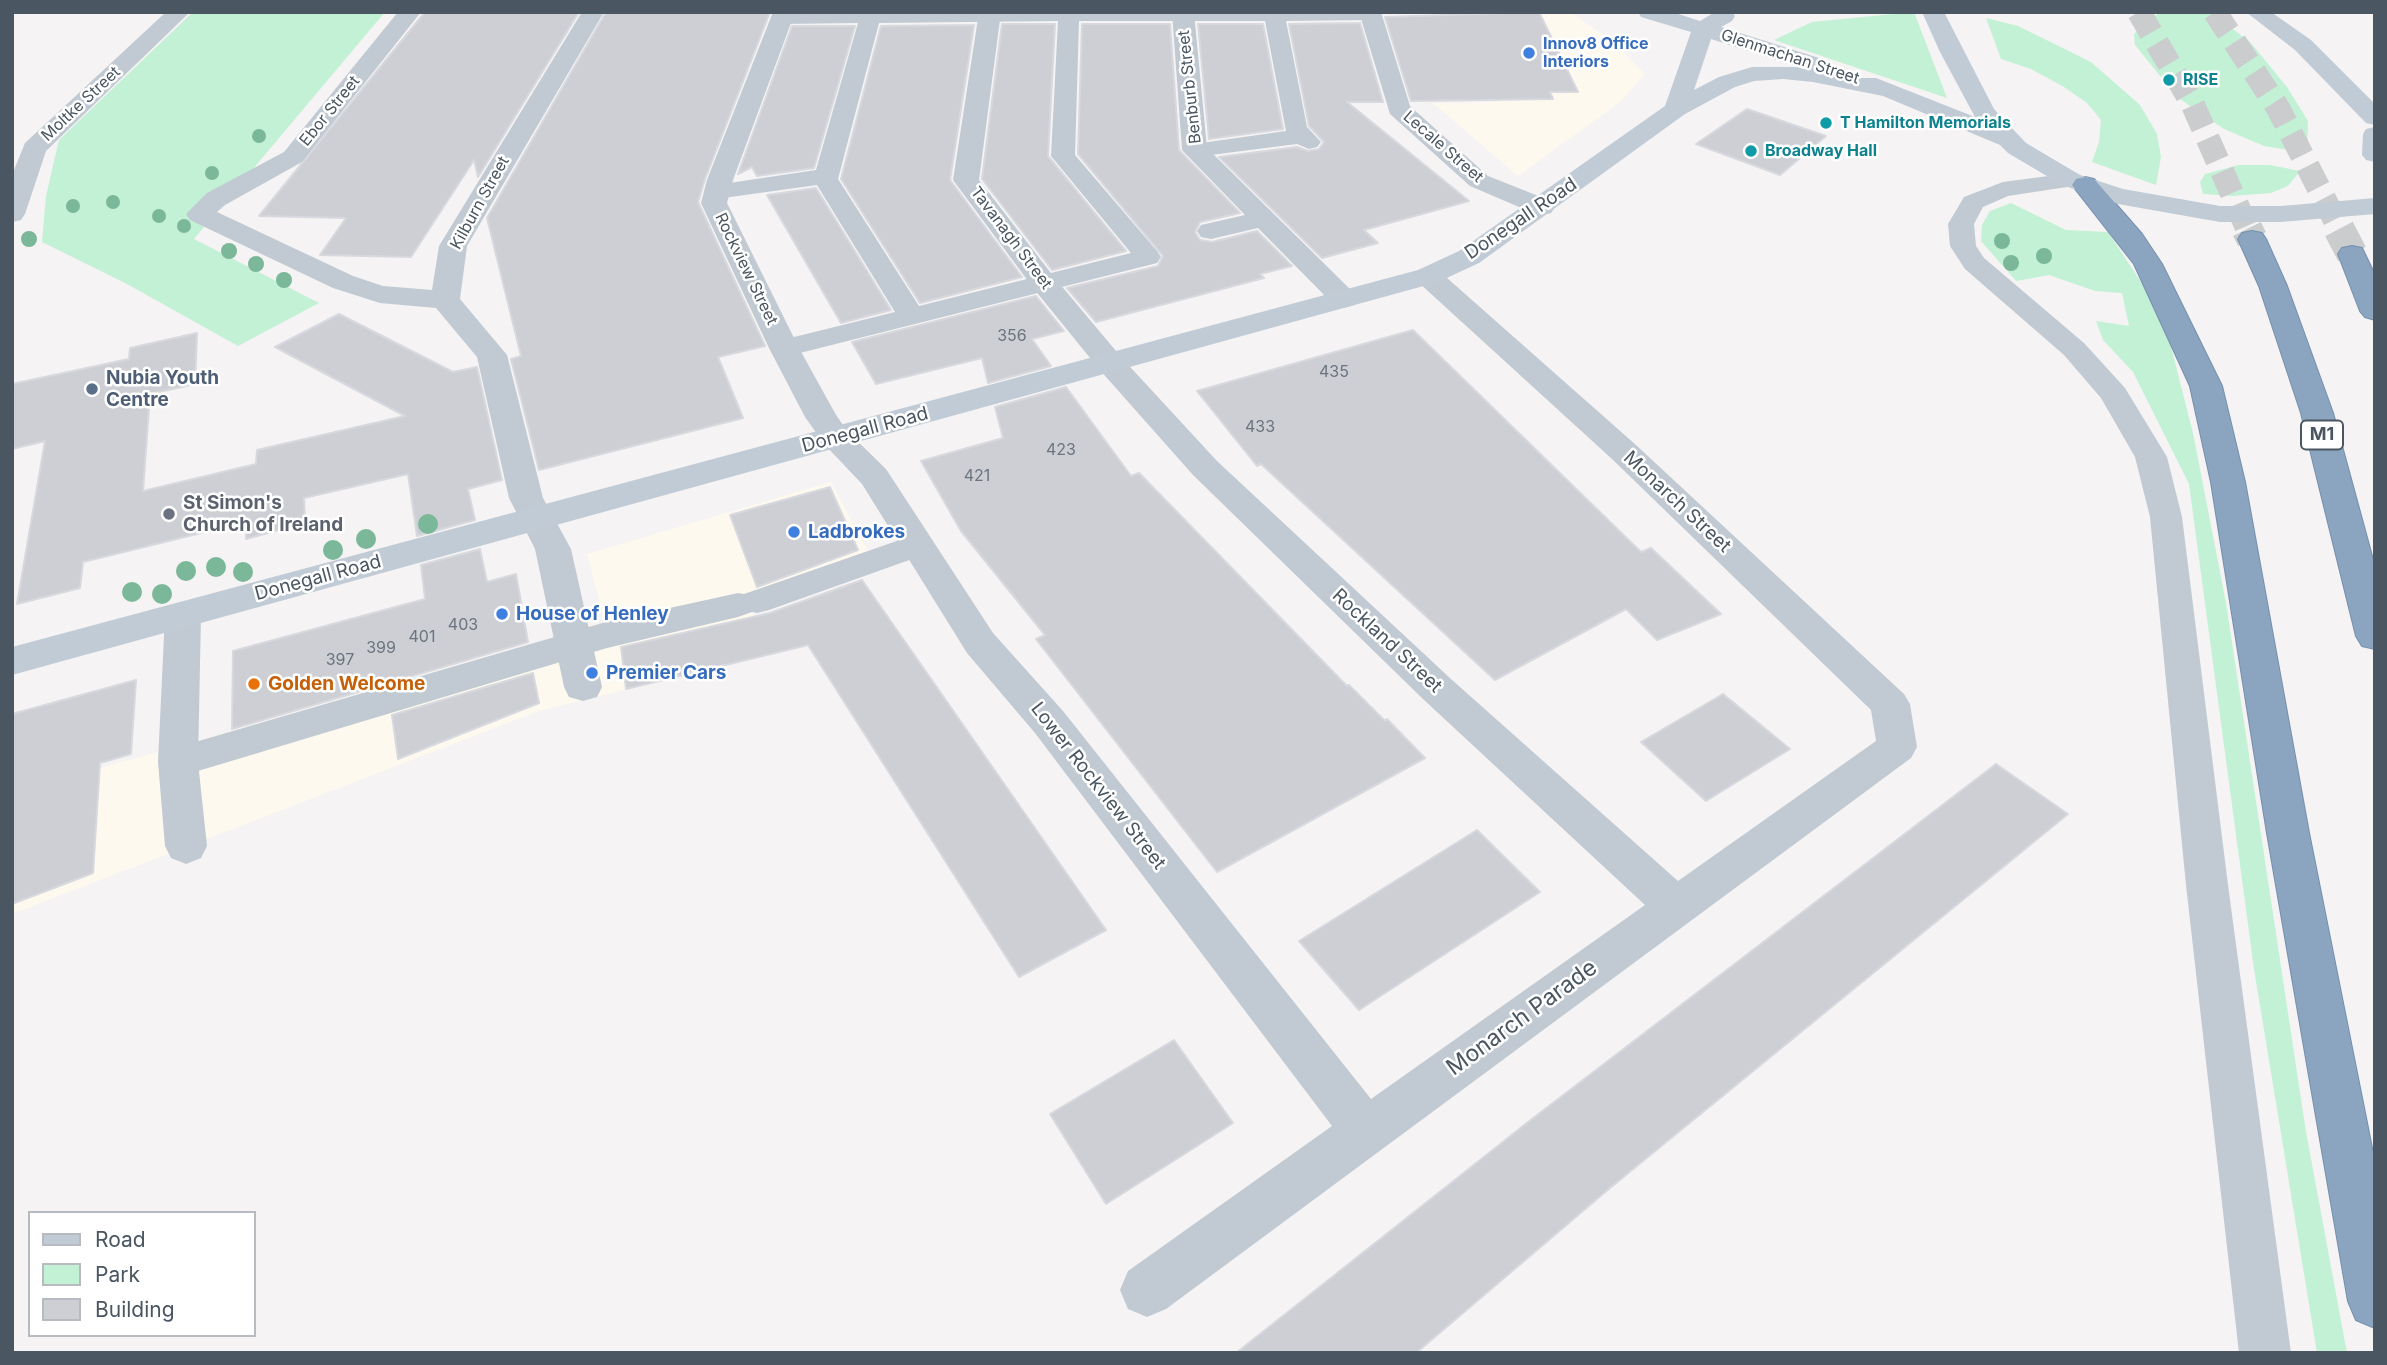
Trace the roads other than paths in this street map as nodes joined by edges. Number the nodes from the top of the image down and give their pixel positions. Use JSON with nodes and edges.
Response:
{"nodes":[{"id":1,"x":179,"y":12,"type":"edge"},
{"id":2,"x":410,"y":12,"type":"edge"},
{"id":3,"x":593,"y":12,"type":"edge"},
{"id":4,"x":1649,"y":12,"type":"edge"},
{"id":5,"x":1732,"y":12,"type":"edge"},
{"id":6,"x":1933,"y":12,"type":"edge"},
{"id":7,"x":2257,"y":12,"type":"edge"},
{"id":8,"x":1370,"y":13,"type":"edge"},
{"id":9,"x":990,"y":14,"type":"edge"},
{"id":10,"x":1183,"y":14,"type":"edge"},
{"id":11,"x":783,"y":15,"type":"edge"},
{"id":12,"x":1069,"y":15,"type":"junction"},
{"id":13,"x":1274,"y":15,"type":"junction"},
{"id":14,"x":870,"y":17,"type":"junction"},
{"id":15,"x":2280,"y":19,"type":"edge"},
{"id":16,"x":1703,"y":29,"type":"junction"},
{"id":17,"x":1891,"y":90,"type":"junction"},
{"id":18,"x":1676,"y":110,"type":"junction"},
{"id":19,"x":2375,"y":118,"type":"edge"},
{"id":20,"x":2375,"y":134,"type":"edge"},
{"id":21,"x":2008,"y":140,"type":"junction"},
{"id":22,"x":1195,"y":150,"type":"junction"},
{"id":23,"x":2375,"y":155,"type":"edge"},
{"id":24,"x":827,"y":176,"type":"junction"},
{"id":25,"x":2078,"y":182,"type":"junction"},
{"id":26,"x":716,"y":192,"type":"junction"},
{"id":27,"x":2375,"y":206,"type":"edge"},
{"id":28,"x":1542,"y":207,"type":"junction"},
{"id":29,"x":12,"y":214,"type":"edge"},
{"id":30,"x":1262,"y":219,"type":"junction"},
{"id":31,"x":1211,"y":231,"type":"dead end"},
{"id":32,"x":2252,"y":239,"type":"tunnel mouth"},
{"id":33,"x":2352,"y":254,"type":"tunnel mouth"},
{"id":34,"x":1428,"y":275,"type":"junction"},
{"id":35,"x":1044,"y":283,"type":"junction"},
{"id":36,"x":1344,"y":299,"type":"junction"},
{"id":37,"x":445,"y":300,"type":"junction"},
{"id":38,"x":2375,"y":311,"type":"edge"},
{"id":39,"x":911,"y":316,"type":"junction"},
{"id":40,"x":784,"y":348,"type":"junction"},
{"id":41,"x":1110,"y":363,"type":"junction"},
{"id":42,"x":835,"y":438,"type":"junction"},
{"id":43,"x":537,"y":518,"type":"junction"},
{"id":44,"x":917,"y":545,"type":"junction"},
{"id":45,"x":183,"y":615,"type":"junction"},
{"id":46,"x":2375,"y":636,"type":"edge"},
{"id":47,"x":576,"y":644,"type":"junction"},
{"id":48,"x":12,"y":661,"type":"edge"},
{"id":49,"x":583,"y":687,"type":"dead end"},
{"id":50,"x":1897,"y":747,"type":"joint"},
{"id":51,"x":178,"y":762,"type":"junction"},
{"id":52,"x":186,"y":846,"type":"dead end"},
{"id":53,"x":1677,"y":907,"type":"junction"},
{"id":54,"x":1366,"y":1131,"type":"junction"},
{"id":55,"x":1147,"y":1290,"type":"dead end"},
{"id":56,"x":2375,"y":1301,"type":"edge"},
{"id":57,"x":2265,"y":1353,"type":"edge"}],
"edges":[{"from":1,"to":29,"type":"street","name":"Moltke Street"},
{"from":2,"to":37,"type":"street","name":"Ebor Street"},
{"from":3,"to":37,"type":"street","name":"Kilburn Street"},
{"from":4,"to":16,"type":"street","name":"Glenmachan Street"},
{"from":5,"to":16,"type":"street"},
{"from":6,"to":21,"type":"street"},
{"from":7,"to":15,"type":"street"},
{"from":8,"to":13,"type":"lane"},
{"from":8,"to":28,"type":"street","name":"Lecale Street"},
{"from":9,"to":12,"type":"lane"},
{"from":9,"to":14,"type":"lane"},
{"from":9,"to":35,"type":"street","name":"Tavanagh Street"},
{"from":10,"to":12,"type":"lane"},
{"from":10,"to":13,"type":"lane"},
{"from":10,"to":22,"type":"street","name":"Benburb Street"},
{"from":11,"to":14,"type":"lane"},
{"from":11,"to":26,"type":"street","name":"Rockview Street"},
{"from":12,"to":35,"type":"lane"},
{"from":13,"to":22,"type":"lane"},
{"from":14,"to":24,"type":"lane"},
{"from":15,"to":19,"type":"street"},
{"from":16,"to":17,"type":"street","name":"Glenmachan Street"},
{"from":16,"to":18,"type":"street"},
{"from":17,"to":18,"type":"street","name":"Donegall Road"},
{"from":17,"to":21,"type":"street"},
{"from":18,"to":28,"type":"street","name":"Donegall Road"},
{"from":20,"to":23,"type":"street"},
{"from":21,"to":25,"type":"street"},
{"from":22,"to":30,"type":"street","name":"Benburb Street"},
{"from":24,"to":26,"type":"lane"},
{"from":24,"to":39,"type":"lane"},
{"from":25,"to":27,"type":"street"},
{"from":25,"to":56,"type":"highway"},
{"from":25,"to":57,"type":"lane"},
{"from":26,"to":40,"type":"street","name":"Rockview Street"},
{"from":28,"to":34,"type":"street","name":"Donegall Road"},
{"from":30,"to":31,"type":"street"},
{"from":30,"to":36,"type":"street","name":"Benburb Street"},
{"from":32,"to":46,"type":"highway","number":"M1"},
{"from":33,"to":38,"type":"highway"},
{"from":34,"to":36,"type":"street","name":"Donegall Road"},
{"from":34,"to":50,"type":"street","name":"Monarch Street"},
{"from":35,"to":39,"type":"lane"},
{"from":35,"to":41,"type":"street","name":"Tavanagh Street"},
{"from":36,"to":41,"type":"street","name":"Donegall Road"},
{"from":37,"to":43,"type":"street"},
{"from":39,"to":40,"type":"lane"},
{"from":40,"to":42,"type":"street","name":"Rockview Street"},
{"from":41,"to":42,"type":"street","name":"Donegall Road"},
{"from":41,"to":53,"type":"street","name":"Rockland Street"},
{"from":42,"to":43,"type":"street","name":"Donegall Road"},
{"from":42,"to":44,"type":"street","name":"Lower Rockview Street"},
{"from":43,"to":45,"type":"street","name":"Donegall Road"},
{"from":43,"to":47,"type":"street"},
{"from":44,"to":47,"type":"lane"},
{"from":44,"to":54,"type":"street","name":"Lower Rockview Street"},
{"from":45,"to":48,"type":"street","name":"Donegall Road"},
{"from":45,"to":51,"type":"street"},
{"from":47,"to":49,"type":"street"},
{"from":47,"to":51,"type":"lane"},
{"from":50,"to":53,"type":"street","name":"Monarch Parade"},
{"from":51,"to":52,"type":"street"},
{"from":53,"to":54,"type":"street","name":"Monarch Parade"},
{"from":54,"to":55,"type":"street","name":"Monarch Parade"}]}
